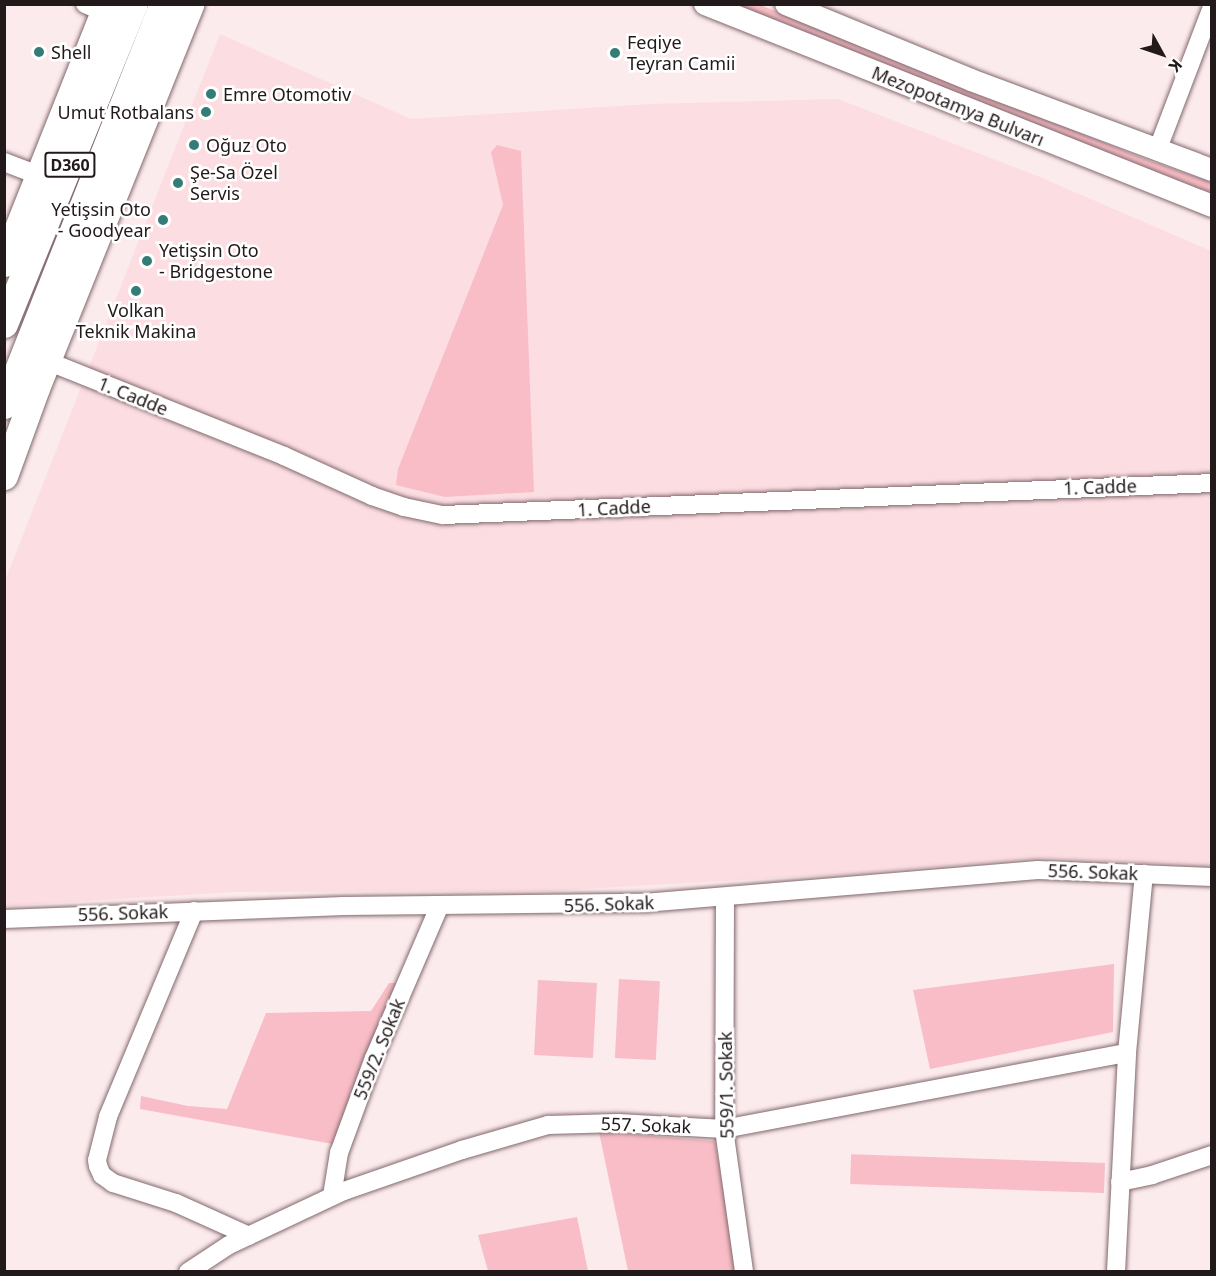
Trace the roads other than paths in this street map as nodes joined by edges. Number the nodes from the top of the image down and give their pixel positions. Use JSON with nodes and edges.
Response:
{"nodes":[{"id":1,"x":134,"y":4,"type":"edge"},
{"id":2,"x":163,"y":4,"type":"edge"},
{"id":3,"x":190,"y":4,"type":"edge"},
{"id":4,"x":705,"y":4,"type":"edge"},
{"id":5,"x":786,"y":4,"type":"edge"},
{"id":6,"x":99,"y":7,"type":"edge"},
{"id":7,"x":1212,"y":8,"type":"edge"},
{"id":8,"x":1158,"y":151,"type":"junction"},
{"id":9,"x":4,"y":162,"type":"edge"},
{"id":10,"x":1212,"y":170,"type":"edge"},
{"id":11,"x":40,"y":176,"type":"junction"},
{"id":12,"x":1212,"y":206,"type":"edge"},
{"id":13,"x":4,"y":263,"type":"edge"},
{"id":14,"x":4,"y":324,"type":"edge"},
{"id":15,"x":47,"y":361,"type":"junction"},
{"id":16,"x":4,"y":405,"type":"edge"},
{"id":17,"x":4,"y":476,"type":"edge"},
{"id":18,"x":1212,"y":483,"type":"edge"},
{"id":19,"x":1144,"y":874,"type":"junction"},
{"id":20,"x":1212,"y":877,"type":"edge"},
{"id":21,"x":725,"y":898,"type":"junction"},
{"id":22,"x":439,"y":907,"type":"junction"},
{"id":23,"x":194,"y":911,"type":"junction"},
{"id":24,"x":4,"y":919,"type":"edge"},
{"id":25,"x":1127,"y":1053,"type":"junction"},
{"id":26,"x":724,"y":1129,"type":"junction"},
{"id":27,"x":1212,"y":1155,"type":"edge"},
{"id":28,"x":1120,"y":1182,"type":"junction"},
{"id":29,"x":332,"y":1196,"type":"junction"},
{"id":30,"x":249,"y":1236,"type":"junction"},
{"id":31,"x":193,"y":1270,"type":"edge"},
{"id":32,"x":744,"y":1272,"type":"edge"},
{"id":33,"x":1116,"y":1272,"type":"edge"}],
"edges":[{"from":1,"to":14,"type":"highway","number":"D360"},
{"from":2,"to":16,"type":"highway","number":"D360"},
{"from":3,"to":15,"type":"highway"},
{"from":4,"to":12,"type":"main road","name":"Mezopotamya Bulvarı"},
{"from":5,"to":8,"type":"main road","name":"Mezopotamya Bulvarı"},
{"from":6,"to":11,"type":"highway"},
{"from":7,"to":8,"type":"street"},
{"from":8,"to":10,"type":"main road","name":"Mezopotamya Bulvarı"},
{"from":9,"to":11,"type":"street"},
{"from":11,"to":13,"type":"highway"},
{"from":15,"to":17,"type":"highway"},
{"from":15,"to":18,"type":"street","name":"1. Cadde"},
{"from":19,"to":20,"type":"street","name":"556. Sokak"},
{"from":19,"to":21,"type":"street","name":"556. Sokak"},
{"from":19,"to":25,"type":"street"},
{"from":21,"to":22,"type":"street","name":"556. Sokak"},
{"from":21,"to":26,"type":"street","name":"559/1. Sokak"},
{"from":22,"to":23,"type":"street","name":"556. Sokak"},
{"from":22,"to":29,"type":"street","name":"559/2. Sokak"},
{"from":23,"to":24,"type":"street","name":"556. Sokak"},
{"from":23,"to":30,"type":"street"},
{"from":25,"to":26,"type":"street","name":"557. Sokak"},
{"from":25,"to":28,"type":"street"},
{"from":26,"to":29,"type":"street","name":"557. Sokak"},
{"from":26,"to":32,"type":"street","name":"559/1. Sokak"},
{"from":27,"to":28,"type":"street"},
{"from":28,"to":33,"type":"street"},
{"from":29,"to":30,"type":"street","name":"557. Sokak"},
{"from":30,"to":31,"type":"street","name":"557. Sokak"}]}
